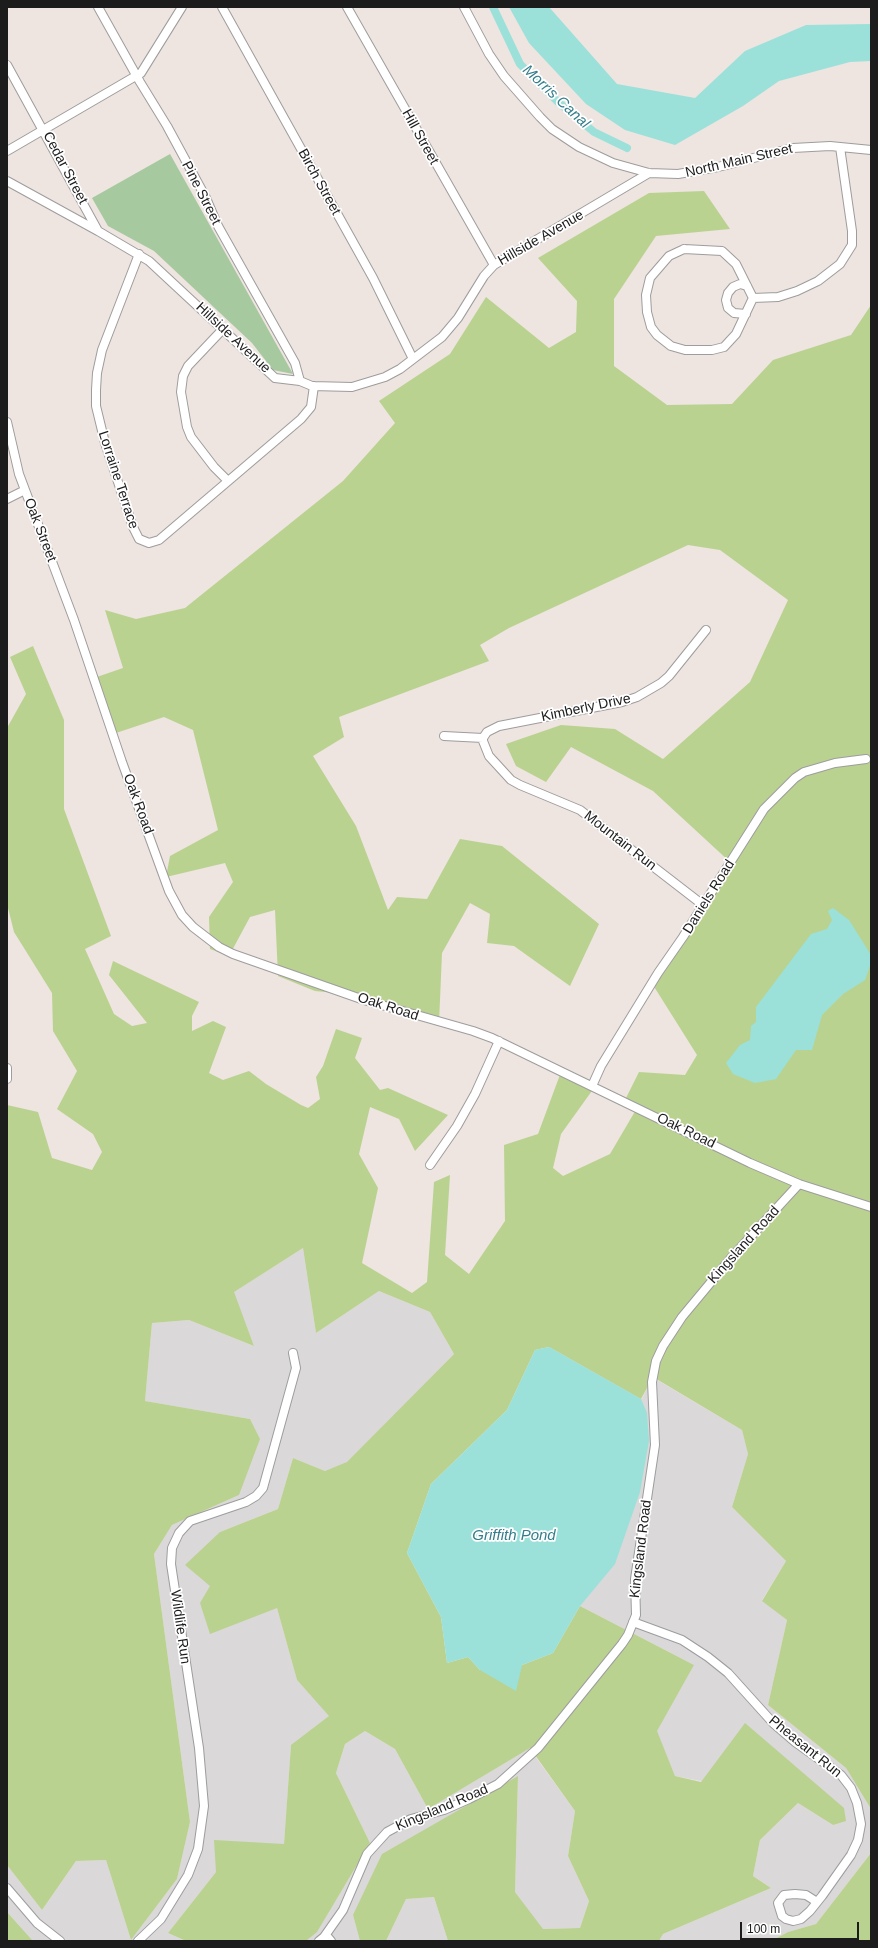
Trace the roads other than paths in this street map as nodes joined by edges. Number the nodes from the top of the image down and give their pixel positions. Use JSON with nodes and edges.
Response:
{"nodes":[{"id":1,"x":98,"y":7,"type":"edge"},
{"id":2,"x":182,"y":7,"type":"edge"},
{"id":3,"x":222,"y":7,"type":"edge"},
{"id":4,"x":347,"y":7,"type":"edge"},
{"id":5,"x":464,"y":7,"type":"edge"},
{"id":6,"x":7,"y":65,"type":"edge"},
{"id":7,"x":136,"y":76,"type":"junction"},
{"id":8,"x":44,"y":130,"type":"junction"},
{"id":9,"x":840,"y":147,"type":"junction"},
{"id":10,"x":871,"y":150,"type":"edge"},
{"id":11,"x":7,"y":151,"type":"edge"},
{"id":12,"x":649,"y":173,"type":"junction"},
{"id":13,"x":7,"y":181,"type":"edge"},
{"id":14,"x":98,"y":231,"type":"junction"},
{"id":15,"x":139,"y":254,"type":"junction"},
{"id":16,"x":494,"y":265,"type":"junction"},
{"id":17,"x":747,"y":286,"type":"junction"},
{"id":18,"x":753,"y":298,"type":"junction"},
{"id":19,"x":746,"y":314,"type":"junction"},
{"id":20,"x":223,"y":330,"type":"junction"},
{"id":21,"x":413,"y":359,"type":"junction"},
{"id":22,"x":300,"y":381,"type":"junction"},
{"id":23,"x":314,"y":386,"type":"junction"},
{"id":24,"x":7,"y":422,"type":"edge"},
{"id":25,"x":228,"y":481,"type":"junction"},
{"id":26,"x":25,"y":490,"type":"junction"},
{"id":27,"x":7,"y":499,"type":"edge"},
{"id":28,"x":706,"y":630,"type":"dead end"},
{"id":29,"x":80,"y":637,"type":"joint"},
{"id":30,"x":444,"y":736,"type":"dead end"},
{"id":31,"x":483,"y":738,"type":"junction"},
{"id":32,"x":866,"y":759,"type":"dead end"},
{"id":33,"x":703,"y":905,"type":"junction"},
{"id":34,"x":499,"y":1041,"type":"junction"},
{"id":35,"x":7,"y":1068,"type":"edge"},
{"id":36,"x":7,"y":1079,"type":"edge"},
{"id":37,"x":592,"y":1086,"type":"junction"},
{"id":38,"x":430,"y":1165,"type":"dead end"},
{"id":39,"x":799,"y":1184,"type":"junction"},
{"id":40,"x":871,"y":1207,"type":"edge"},
{"id":41,"x":293,"y":1353,"type":"dead end"},
{"id":42,"x":633,"y":1622,"type":"junction"},
{"id":43,"x":7,"y":1888,"type":"edge"},
{"id":44,"x":817,"y":1902,"type":"junction"},
{"id":45,"x":328,"y":1938,"type":"edge"},
{"id":46,"x":60,"y":1941,"type":"edge"},
{"id":47,"x":138,"y":1941,"type":"edge"},
{"id":48,"x":319,"y":1941,"type":"edge"}],
"edges":[{"from":1,"to":7,"type":"street","name":"Pine Street"},
{"from":2,"to":7,"type":"street"},
{"from":3,"to":21,"type":"street","name":"Birch Street"},
{"from":4,"to":16,"type":"street","name":"Hill Street"},
{"from":5,"to":12,"type":"street","name":"North Main Street"},
{"from":6,"to":8,"type":"street","name":"Cedar Street"},
{"from":7,"to":8,"type":"street"},
{"from":7,"to":22,"type":"street","name":"Pine Street"},
{"from":8,"to":11,"type":"street"},
{"from":8,"to":14,"type":"street","name":"Cedar Street"},
{"from":9,"to":10,"type":"street","name":"North Main Street"},
{"from":9,"to":12,"type":"street","name":"North Main Street"},
{"from":9,"to":18,"type":"street"},
{"from":12,"to":16,"type":"street","name":"Hillside Avenue"},
{"from":13,"to":14,"type":"street"},
{"from":14,"to":15,"type":"street"},
{"from":15,"to":20,"type":"street","name":"Hillside Avenue"},
{"from":15,"to":25,"type":"street","name":"Lorraine Terrace"},
{"from":16,"to":21,"type":"street","name":"Hillside Avenue"},
{"from":17,"to":18,"type":"street"},
{"from":17,"to":19,"type":"street"},
{"from":17,"to":19,"type":"street"},
{"from":18,"to":19,"type":"street"},
{"from":20,"to":22,"type":"street","name":"Hillside Avenue"},
{"from":20,"to":25,"type":"street"},
{"from":21,"to":23,"type":"street","name":"Hillside Avenue"},
{"from":22,"to":23,"type":"street","name":"Hillside Avenue"},
{"from":23,"to":25,"type":"street","name":"Lorraine Terrace"},
{"from":24,"to":26,"type":"street","name":"Oak Street"},
{"from":26,"to":27,"type":"street"},
{"from":26,"to":29,"type":"street","name":"Oak Street"},
{"from":28,"to":31,"type":"street","name":"Kimberly Drive"},
{"from":29,"to":34,"type":"street","name":"Oak Road"},
{"from":30,"to":31,"type":"street"},
{"from":31,"to":33,"type":"street","name":"Mountain Run"},
{"from":32,"to":33,"type":"street","name":"Daniels Road"},
{"from":33,"to":37,"type":"street","name":"Daniels Road"},
{"from":34,"to":37,"type":"street","name":"Oak Road"},
{"from":34,"to":38,"type":"street"},
{"from":35,"to":36,"type":"street"},
{"from":37,"to":39,"type":"street","name":"Oak Road"},
{"from":39,"to":40,"type":"street","name":"Oak Road"},
{"from":39,"to":42,"type":"street","name":"Kingsland Road"},
{"from":41,"to":47,"type":"street","name":"Wildlife Run"},
{"from":42,"to":44,"type":"street","name":"Pheasant Run"},
{"from":42,"to":45,"type":"street","name":"Kingsland Road"},
{"from":43,"to":46,"type":"street"},
{"from":44,"to":44,"type":"street","name":"Pheasant Run"},
{"from":45,"to":48,"type":"street","name":"Kingsland Road"}]}
